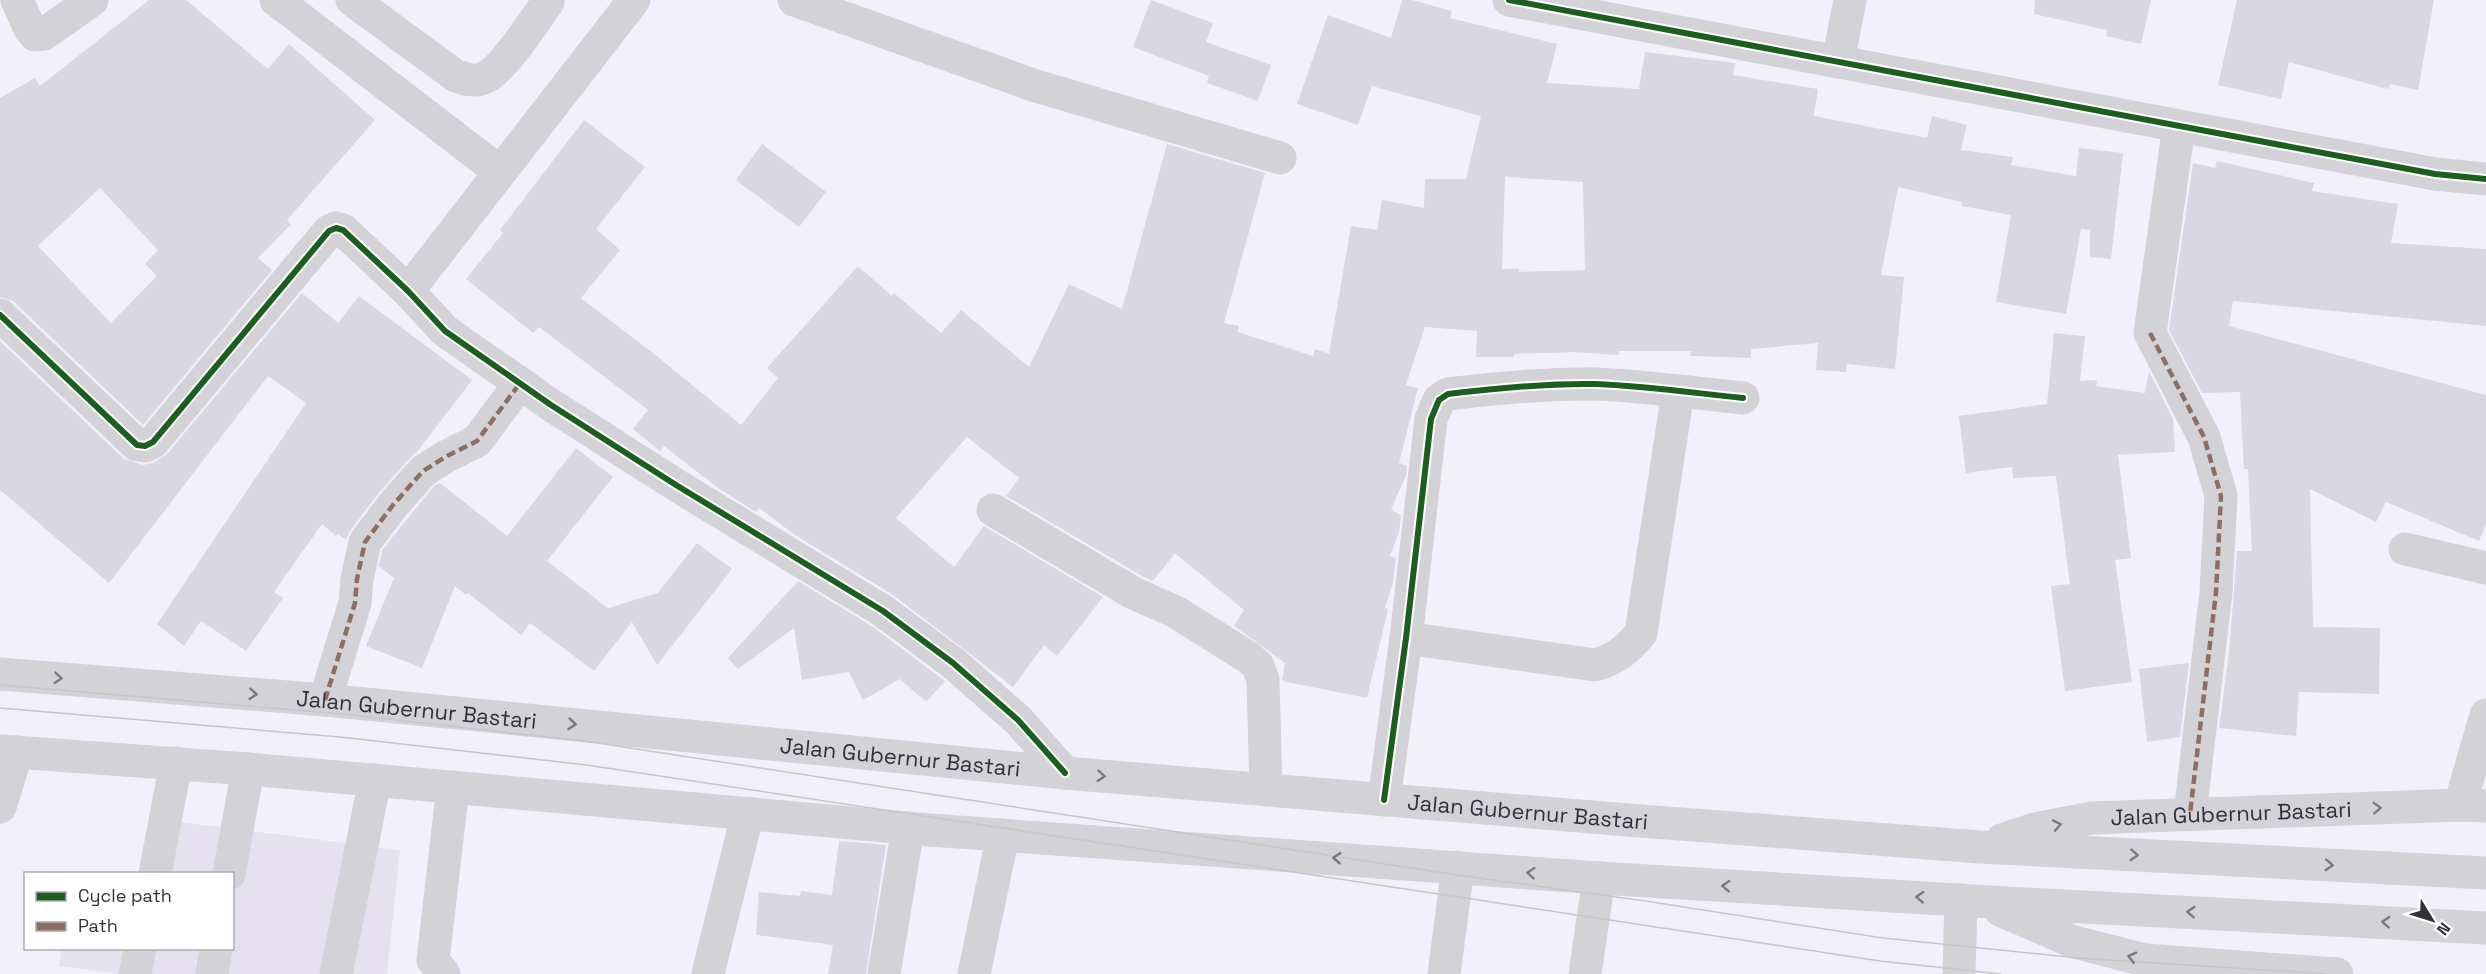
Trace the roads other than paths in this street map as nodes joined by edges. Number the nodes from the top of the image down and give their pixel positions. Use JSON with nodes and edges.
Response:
{"nodes":[{"id":1,"x":17,"y":0,"type":"edge"},
{"id":2,"x":92,"y":0,"type":"edge"},
{"id":3,"x":276,"y":0,"type":"edge"},
{"id":4,"x":352,"y":0,"type":"edge"},
{"id":5,"x":634,"y":0,"type":"edge"},
{"id":6,"x":794,"y":0,"type":"edge"},
{"id":7,"x":1509,"y":0,"type":"edge"},
{"id":8,"x":1850,"y":0,"type":"edge"},
{"id":9,"x":548,"y":2,"type":"dead end"},
{"id":10,"x":1838,"y":62,"type":"junction"},
{"id":11,"x":2179,"y":126,"type":"junction"},
{"id":12,"x":1280,"y":158,"type":"dead end"},
{"id":13,"x":500,"y":172,"type":"junction"},
{"id":14,"x":2486,"y":179,"type":"edge"},
{"id":15,"x":408,"y":291,"type":"junction"},
{"id":16,"x":0,"y":315,"type":"edge"},
{"id":17,"x":520,"y":383,"type":"junction"},
{"id":18,"x":1678,"y":392,"type":"junction"},
{"id":19,"x":1743,"y":398,"type":"dead end"},
{"id":20,"x":993,"y":510,"type":"dead end"},
{"id":21,"x":2405,"y":549,"type":"dead end"},
{"id":22,"x":2486,"y":568,"type":"edge"},
{"id":23,"x":1406,"y":638,"type":"junction"},
{"id":24,"x":0,"y":674,"type":"edge"},
{"id":25,"x":325,"y":700,"type":"junction"},
{"id":26,"x":2486,"y":715,"type":"edge"},
{"id":27,"x":9,"y":752,"type":"edge"},
{"id":28,"x":176,"y":763,"type":"junction"},
{"id":29,"x":248,"y":769,"type":"junction"},
{"id":30,"x":1065,"y":773,"type":"junction"},
{"id":31,"x":375,"y":780,"type":"junction"},
{"id":32,"x":453,"y":788,"type":"junction"},
{"id":33,"x":1266,"y":790,"type":"junction"},
{"id":34,"x":1384,"y":800,"type":"junction"},
{"id":35,"x":2473,"y":806,"type":"edge"},
{"id":36,"x":0,"y":807,"type":"edge"},
{"id":37,"x":748,"y":813,"type":"junction"},
{"id":38,"x":2190,"y":814,"type":"junction"},
{"id":39,"x":908,"y":828,"type":"junction"},
{"id":40,"x":1003,"y":835,"type":"junction"},
{"id":41,"x":1980,"y":847,"type":"junction"},
{"id":42,"x":1458,"y":867,"type":"junction"},
{"id":43,"x":154,"y":872,"type":"edge"},
{"id":44,"x":230,"y":872,"type":"edge"},
{"id":45,"x":2486,"y":873,"type":"edge"},
{"id":46,"x":1599,"y":878,"type":"junction"},
{"id":47,"x":1982,"y":901,"type":"junction"},
{"id":48,"x":2486,"y":928,"type":"edge"},
{"id":49,"x":140,"y":950,"type":"edge"},
{"id":50,"x":216,"y":950,"type":"edge"},
{"id":51,"x":135,"y":974,"type":"edge"},
{"id":52,"x":212,"y":974,"type":"edge"},
{"id":53,"x":336,"y":974,"type":"edge"},
{"id":54,"x":444,"y":974,"type":"edge"},
{"id":55,"x":708,"y":974,"type":"edge"},
{"id":56,"x":884,"y":974,"type":"edge"},
{"id":57,"x":974,"y":974,"type":"edge"},
{"id":58,"x":1444,"y":974,"type":"edge"},
{"id":59,"x":1585,"y":974,"type":"edge"},
{"id":60,"x":1959,"y":974,"type":"edge"},
{"id":61,"x":2337,"y":974,"type":"edge"}],
"edges":[{"from":1,"to":2,"type":"main road"},
{"from":3,"to":13,"type":"main road"},
{"from":4,"to":9,"type":"main road"},
{"from":5,"to":13,"type":"main road"},
{"from":6,"to":12,"type":"main road"},
{"from":7,"to":10,"type":"main road"},
{"from":8,"to":10,"type":"main road"},
{"from":10,"to":11,"type":"main road"},
{"from":11,"to":14,"type":"main road"},
{"from":11,"to":38,"type":"main road"},
{"from":13,"to":15,"type":"main road"},
{"from":15,"to":16,"type":"main road"},
{"from":15,"to":17,"type":"main road"},
{"from":17,"to":25,"type":"main road"},
{"from":17,"to":30,"type":"main road"},
{"from":18,"to":19,"type":"main road"},
{"from":18,"to":23,"type":"main road"},
{"from":18,"to":23,"type":"main road"},
{"from":20,"to":33,"type":"main road"},
{"from":21,"to":22,"type":"main road"},
{"from":23,"to":34,"type":"main road"},
{"from":24,"to":25,"type":"main road","name":"Jalan Gubernur Bastari","one_way":true},
{"from":25,"to":30,"type":"main road","name":"Jalan Gubernur Bastari","one_way":true},
{"from":26,"to":35,"type":"main road"},
{"from":27,"to":28,"type":"main road"},
{"from":27,"to":36,"type":"main road"},
{"from":28,"to":29,"type":"main road"},
{"from":28,"to":43,"type":"main road"},
{"from":29,"to":31,"type":"main road"},
{"from":29,"to":44,"type":"main road"},
{"from":30,"to":33,"type":"main road","name":"Jalan Gubernur Bastari","one_way":true},
{"from":31,"to":32,"type":"main road"},
{"from":31,"to":53,"type":"main road"},
{"from":32,"to":37,"type":"main road"},
{"from":32,"to":54,"type":"main road"},
{"from":33,"to":34,"type":"main road","name":"Jalan Gubernur Bastari"},
{"from":34,"to":41,"type":"main road","name":"Jalan Gubernur Bastari"},
{"from":38,"to":35,"type":"main road","name":"Jalan Gubernur Bastari","one_way":true},
{"from":37,"to":39,"type":"main road"},
{"from":37,"to":55,"type":"main road"},
{"from":41,"to":38,"type":"main road","name":"Jalan Gubernur Bastari","one_way":true},
{"from":39,"to":40,"type":"main road"},
{"from":39,"to":56,"type":"main road"},
{"from":42,"to":40,"type":"main road","one_way":true},
{"from":40,"to":57,"type":"main road"},
{"from":41,"to":45,"type":"main road","name":"Jalan Gubernur Bastari","one_way":true},
{"from":46,"to":42,"type":"main road","one_way":true},
{"from":42,"to":58,"type":"main road"},
{"from":47,"to":46,"type":"main road","one_way":true},
{"from":46,"to":59,"type":"main road"},
{"from":48,"to":47,"type":"main road","one_way":true},
{"from":47,"to":60,"type":"main road"},
{"from":61,"to":47,"type":"main road","one_way":true},
{"from":49,"to":51,"type":"main road"},
{"from":50,"to":52,"type":"main road"}]}
